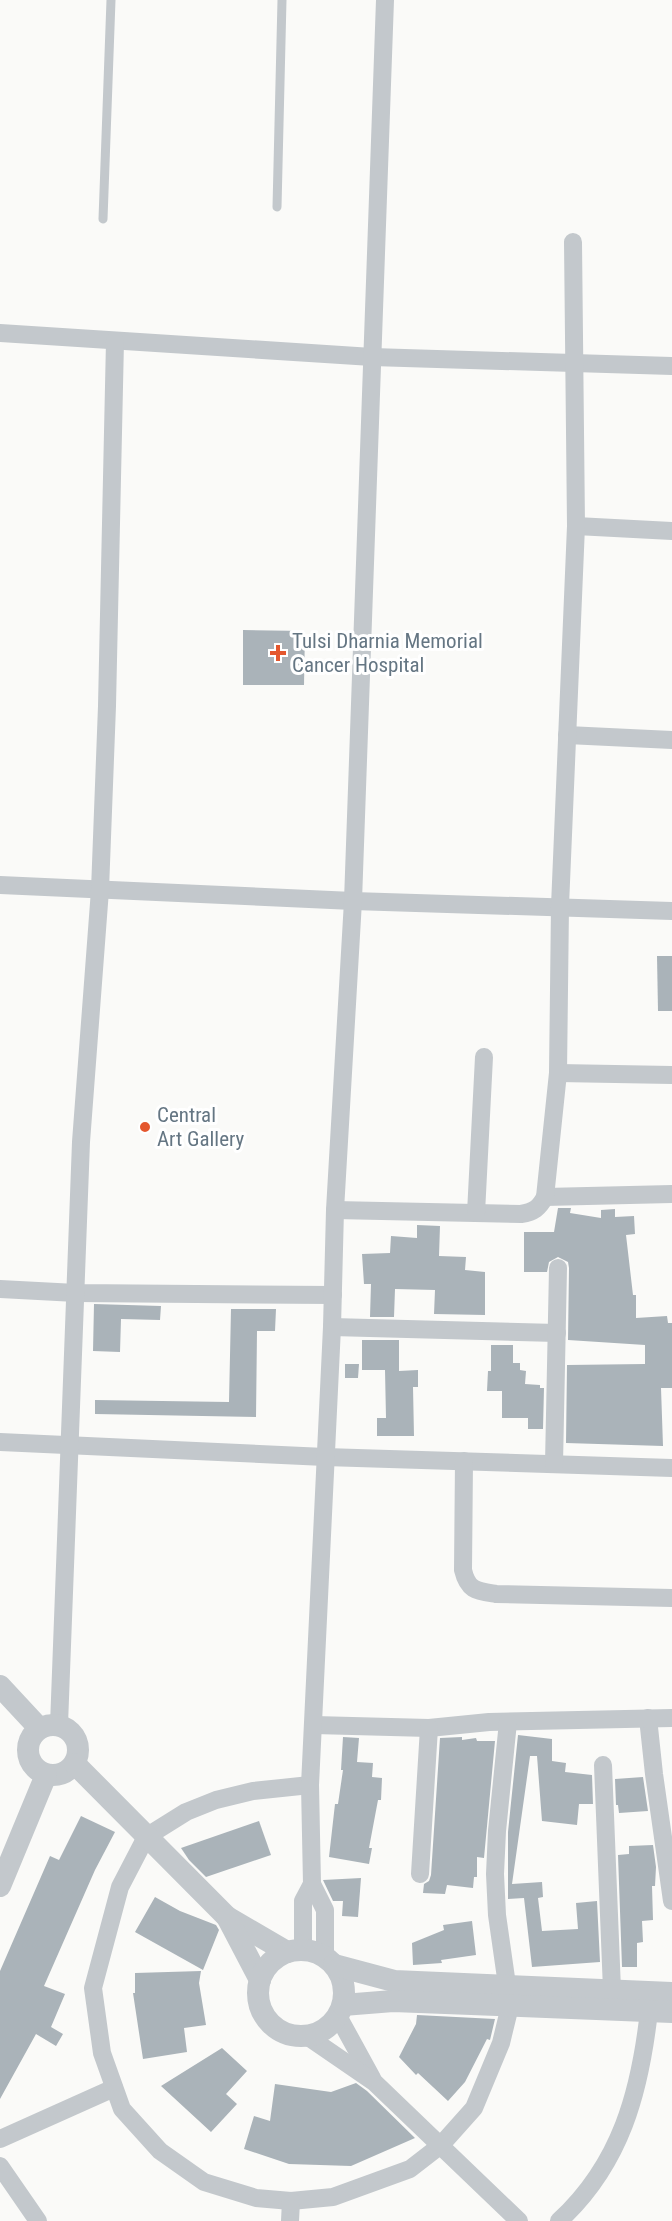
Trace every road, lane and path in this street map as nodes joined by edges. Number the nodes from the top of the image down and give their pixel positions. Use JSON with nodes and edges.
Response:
{"nodes":[{"id":1,"x":111,"y":0,"type":"edge"},
{"id":2,"x":282,"y":0,"type":"edge"},
{"id":3,"x":385,"y":0,"type":"edge"},
{"id":4,"x":277,"y":207,"type":"dead end"},
{"id":5,"x":103,"y":219,"type":"dead end"},
{"id":6,"x":573,"y":242,"type":"dead end"},
{"id":7,"x":0,"y":333,"type":"edge"},
{"id":8,"x":115,"y":341,"type":"junction"},
{"id":9,"x":372,"y":357,"type":"junction"},
{"id":10,"x":574,"y":362,"type":"junction"},
{"id":11,"x":672,"y":366,"type":"edge"},
{"id":12,"x":576,"y":526,"type":"junction"},
{"id":13,"x":672,"y":531,"type":"edge"},
{"id":14,"x":567,"y":735,"type":"junction"},
{"id":15,"x":672,"y":740,"type":"edge"},
{"id":16,"x":0,"y":885,"type":"edge"},
{"id":17,"x":100,"y":890,"type":"junction"},
{"id":18,"x":353,"y":901,"type":"junction"},
{"id":19,"x":560,"y":906,"type":"junction"},
{"id":20,"x":672,"y":911,"type":"edge"},
{"id":21,"x":484,"y":1057,"type":"dead end"},
{"id":22,"x":558,"y":1073,"type":"junction"},
{"id":23,"x":672,"y":1075,"type":"edge"},
{"id":24,"x":672,"y":1194,"type":"edge"},
{"id":25,"x":545,"y":1197,"type":"junction"},
{"id":26,"x":335,"y":1210,"type":"junction"},
{"id":27,"x":476,"y":1213,"type":"junction"},
{"id":28,"x":558,"y":1268,"type":"dead end"},
{"id":29,"x":0,"y":1289,"type":"edge"},
{"id":30,"x":76,"y":1293,"type":"junction"},
{"id":31,"x":333,"y":1295,"type":"junction"},
{"id":32,"x":332,"y":1327,"type":"junction"},
{"id":33,"x":557,"y":1333,"type":"junction"},
{"id":34,"x":0,"y":1442,"type":"edge"},
{"id":35,"x":70,"y":1446,"type":"junction"},
{"id":36,"x":325,"y":1457,"type":"junction"},
{"id":37,"x":464,"y":1461,"type":"junction"},
{"id":38,"x":554,"y":1464,"type":"junction"},
{"id":39,"x":672,"y":1468,"type":"edge"},
{"id":40,"x":672,"y":1598,"type":"edge"},
{"id":41,"x":0,"y":1686,"type":"edge"},
{"id":42,"x":648,"y":1718,"type":"junction"},
{"id":43,"x":672,"y":1718,"type":"edge"},
{"id":44,"x":508,"y":1722,"type":"junction"},
{"id":45,"x":314,"y":1725,"type":"junction"},
{"id":46,"x":49,"y":1727,"type":"junction"},
{"id":47,"x":429,"y":1728,"type":"junction"},
{"id":48,"x":75,"y":1764,"type":"junction"},
{"id":49,"x":603,"y":1765,"type":"dead end"},
{"id":50,"x":46,"y":1774,"type":"junction"},
{"id":51,"x":310,"y":1785,"type":"junction"},
{"id":52,"x":146,"y":1837,"type":"junction"},
{"id":53,"x":420,"y":1874,"type":"dead end"},
{"id":54,"x":312,"y":1884,"type":"junction"},
{"id":55,"x":0,"y":1886,"type":"edge"},
{"id":56,"x":672,"y":1901,"type":"edge"},
{"id":57,"x":227,"y":1917,"type":"junction"},
{"id":58,"x":295,"y":1951,"type":"junction"},
{"id":59,"x":330,"y":1961,"type":"junction"},
{"id":60,"x":260,"y":1980,"type":"junction"},
{"id":61,"x":612,"y":1990,"type":"junction"},
{"id":62,"x":672,"y":1993,"type":"edge"},
{"id":63,"x":508,"y":1996,"type":"junction"},
{"id":64,"x":340,"y":2010,"type":"junction"},
{"id":65,"x":649,"y":2011,"type":"junction"},
{"id":66,"x":672,"y":2012,"type":"edge"},
{"id":67,"x":307,"y":2036,"type":"junction"},
{"id":68,"x":374,"y":2082,"type":"junction"},
{"id":69,"x":114,"y":2088,"type":"junction"},
{"id":70,"x":0,"y":2139,"type":"edge"},
{"id":71,"x":441,"y":2145,"type":"junction"},
{"id":72,"x":0,"y":2166,"type":"edge"},
{"id":73,"x":291,"y":2201,"type":"junction"},
{"id":74,"x":38,"y":2221,"type":"edge"},
{"id":75,"x":290,"y":2221,"type":"edge"},
{"id":76,"x":519,"y":2221,"type":"edge"},
{"id":77,"x":559,"y":2221,"type":"edge"}],
"edges":[{"from":1,"to":5,"type":"lane"},
{"from":2,"to":4,"type":"lane"},
{"from":3,"to":9,"type":"street"},
{"from":6,"to":10,"type":"street"},
{"from":7,"to":8,"type":"street"},
{"from":8,"to":9,"type":"street"},
{"from":8,"to":17,"type":"street"},
{"from":9,"to":10,"type":"street"},
{"from":9,"to":18,"type":"street"},
{"from":10,"to":11,"type":"street"},
{"from":10,"to":12,"type":"street"},
{"from":12,"to":13,"type":"street"},
{"from":12,"to":14,"type":"street"},
{"from":14,"to":15,"type":"street"},
{"from":14,"to":19,"type":"street"},
{"from":16,"to":17,"type":"street"},
{"from":17,"to":18,"type":"street"},
{"from":17,"to":30,"type":"street"},
{"from":18,"to":19,"type":"street"},
{"from":18,"to":26,"type":"street"},
{"from":19,"to":20,"type":"street"},
{"from":19,"to":22,"type":"street"},
{"from":21,"to":27,"type":"street"},
{"from":22,"to":23,"type":"street"},
{"from":22,"to":25,"type":"street"},
{"from":24,"to":25,"type":"street"},
{"from":25,"to":27,"type":"street"},
{"from":26,"to":27,"type":"street"},
{"from":26,"to":31,"type":"street"},
{"from":28,"to":33,"type":"street"},
{"from":29,"to":30,"type":"street"},
{"from":30,"to":31,"type":"street"},
{"from":30,"to":35,"type":"street"},
{"from":31,"to":32,"type":"street"},
{"from":32,"to":33,"type":"street"},
{"from":32,"to":36,"type":"street"},
{"from":33,"to":38,"type":"street"},
{"from":34,"to":35,"type":"street"},
{"from":35,"to":36,"type":"street"},
{"from":35,"to":46,"type":"street"},
{"from":36,"to":37,"type":"street"},
{"from":36,"to":45,"type":"street"},
{"from":37,"to":38,"type":"street"},
{"from":37,"to":40,"type":"street"},
{"from":38,"to":39,"type":"street"},
{"from":41,"to":46,"type":"street"},
{"from":42,"to":43,"type":"street"},
{"from":42,"to":44,"type":"street"},
{"from":42,"to":56,"type":"street"},
{"from":44,"to":47,"type":"street"},
{"from":44,"to":63,"type":"street"},
{"from":45,"to":47,"type":"street"},
{"from":45,"to":51,"type":"street"},
{"from":46,"to":48,"type":"street"},
{"from":46,"to":50,"type":"street"},
{"from":47,"to":53,"type":"street"},
{"from":48,"to":50,"type":"street"},
{"from":48,"to":52,"type":"street"},
{"from":49,"to":61,"type":"street"},
{"from":50,"to":55,"type":"street"},
{"from":51,"to":52,"type":"street"},
{"from":51,"to":54,"type":"street"},
{"from":52,"to":57,"type":"street"},
{"from":52,"to":69,"type":"street"},
{"from":54,"to":58,"type":"street"},
{"from":54,"to":59,"type":"street"},
{"from":57,"to":58,"type":"street"},
{"from":57,"to":60,"type":"street"},
{"from":58,"to":59,"type":"street"},
{"from":58,"to":60,"type":"street"},
{"from":59,"to":63,"type":"street"},
{"from":59,"to":64,"type":"street"},
{"from":60,"to":67,"type":"street"},
{"from":61,"to":62,"type":"street"},
{"from":61,"to":63,"type":"street"},
{"from":63,"to":64,"type":"street"},
{"from":63,"to":65,"type":"street"},
{"from":63,"to":71,"type":"street"},
{"from":64,"to":67,"type":"street"},
{"from":64,"to":68,"type":"street"},
{"from":65,"to":66,"type":"street"},
{"from":65,"to":77,"type":"street"},
{"from":67,"to":68,"type":"street"},
{"from":68,"to":71,"type":"street"},
{"from":69,"to":70,"type":"street"},
{"from":69,"to":73,"type":"street"},
{"from":71,"to":73,"type":"street"},
{"from":71,"to":76,"type":"street"},
{"from":72,"to":74,"type":"street"},
{"from":73,"to":75,"type":"street"}]}
